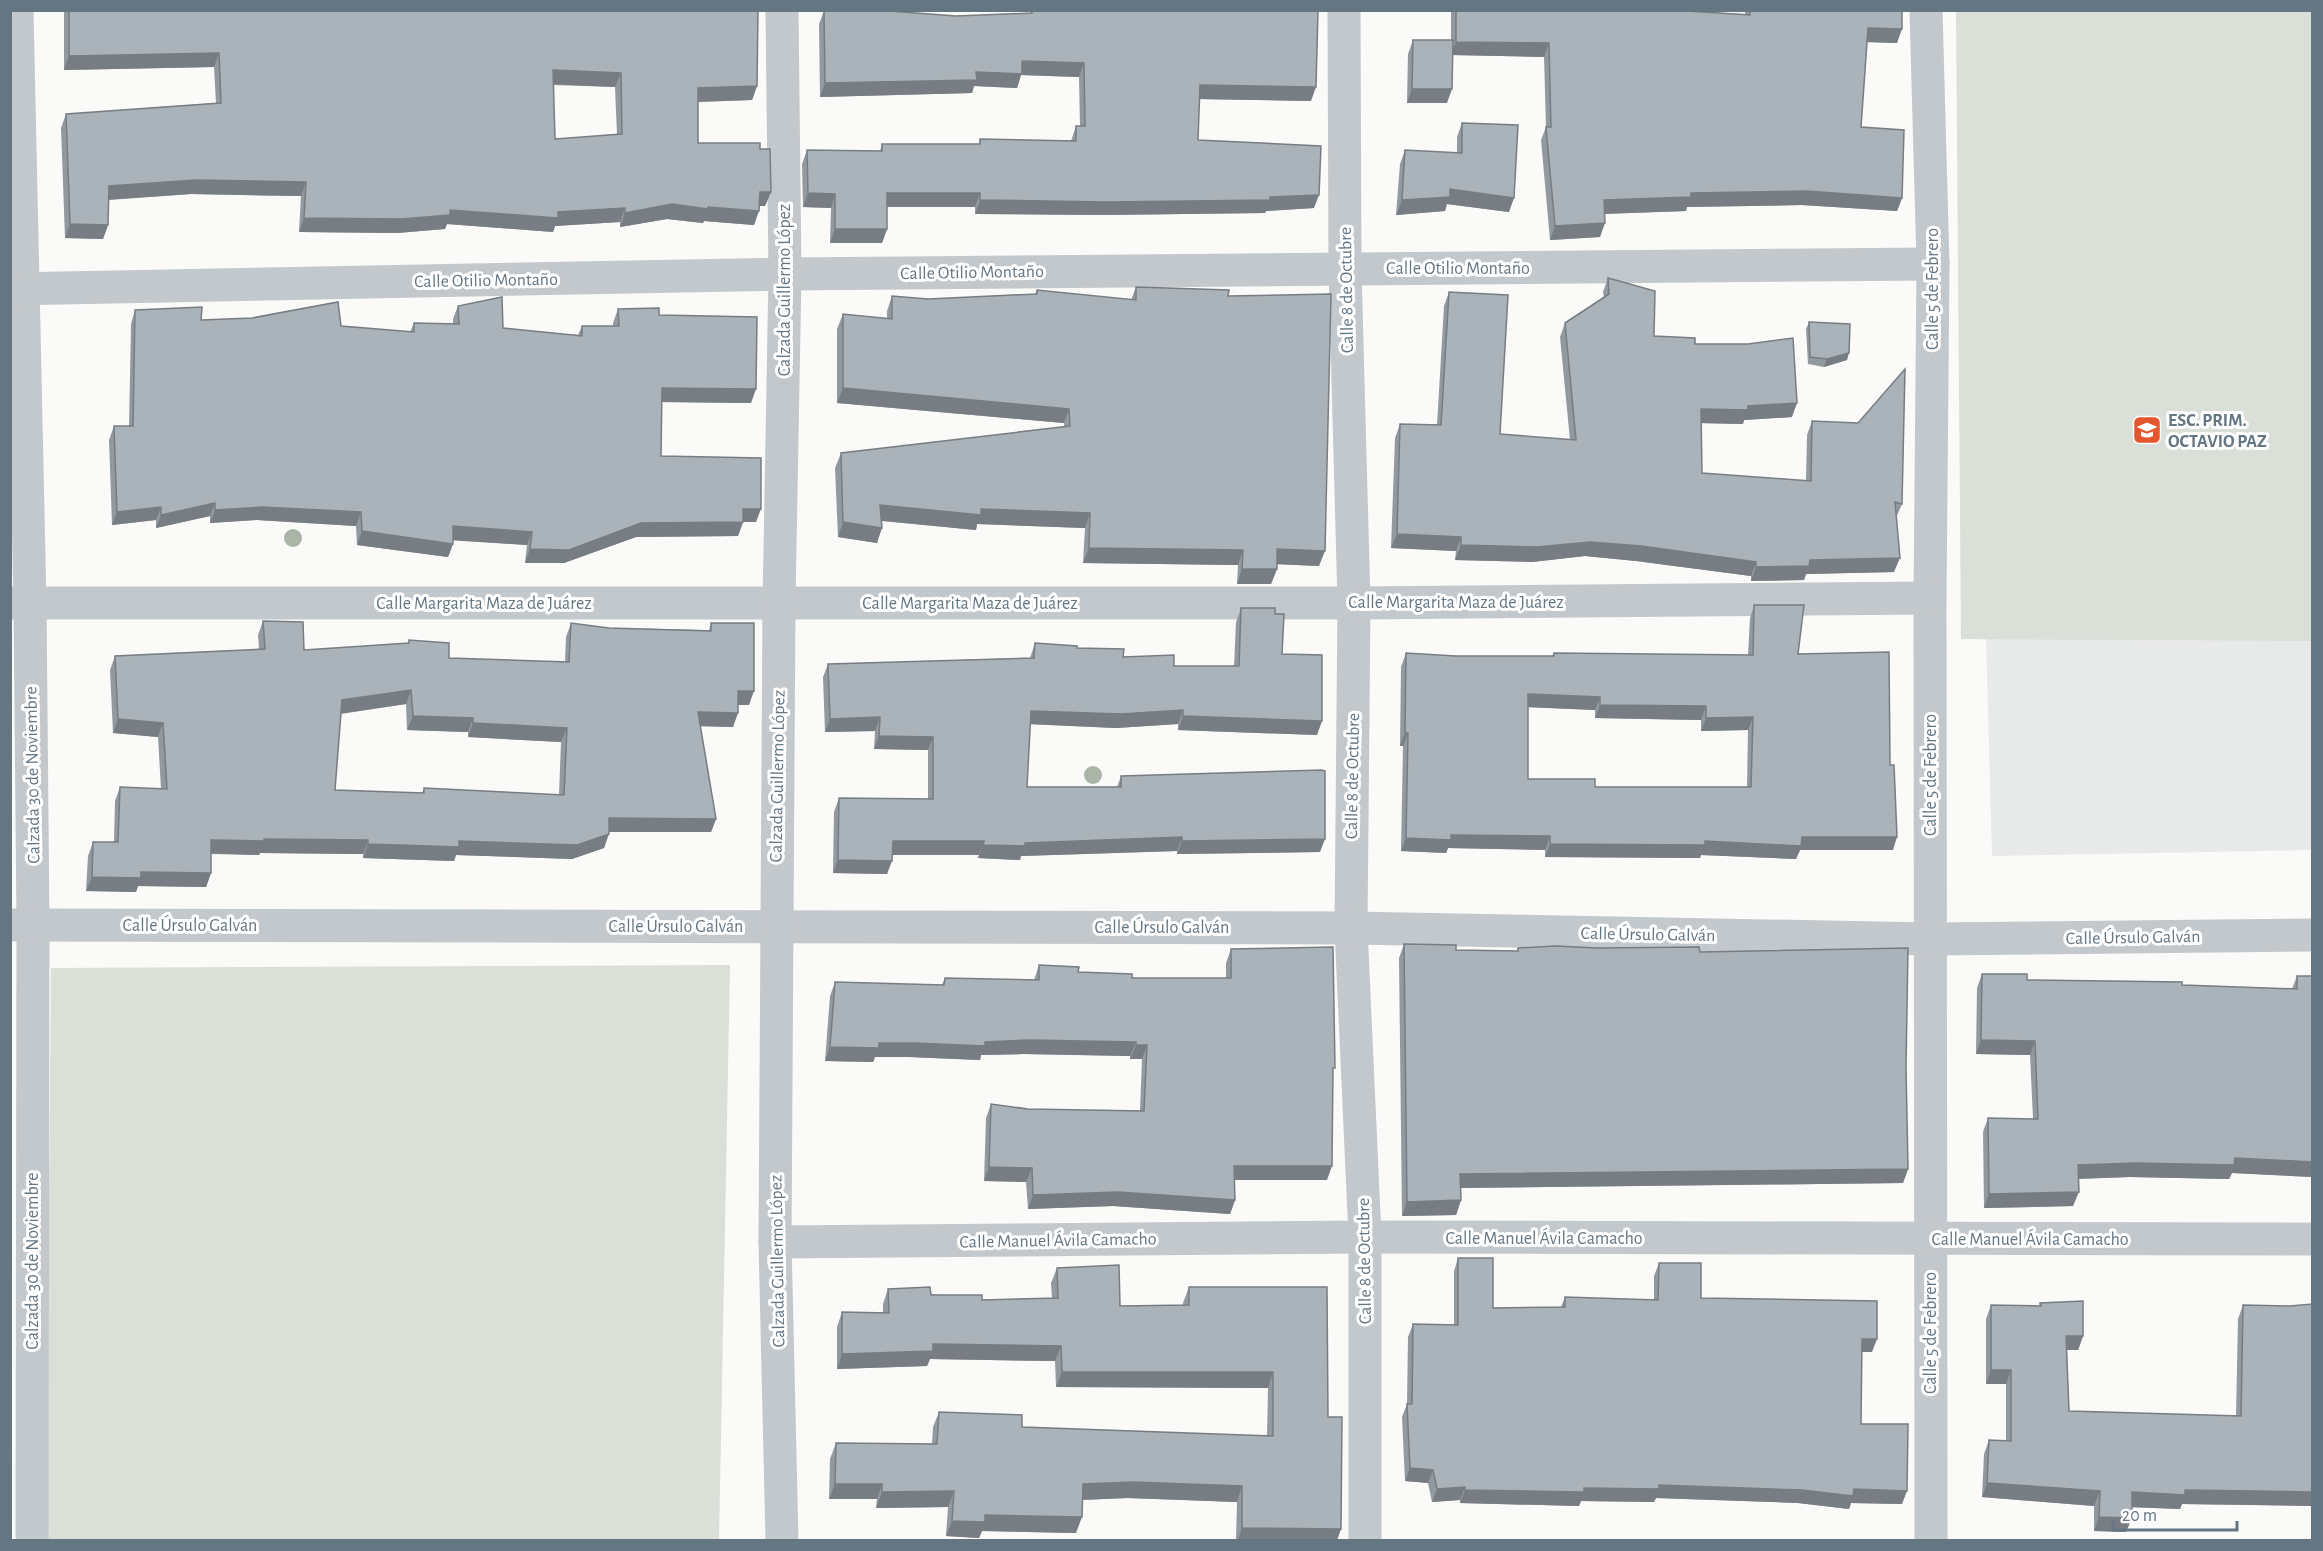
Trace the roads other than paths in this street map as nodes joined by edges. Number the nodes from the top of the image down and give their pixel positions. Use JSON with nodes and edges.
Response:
{"nodes":[{"id":1,"x":17,"y":10,"type":"edge"},
{"id":2,"x":782,"y":10,"type":"edge"},
{"id":3,"x":1344,"y":10,"type":"edge"},
{"id":4,"x":1926,"y":10,"type":"edge"},
{"id":5,"x":1933,"y":264,"type":"junction"},
{"id":6,"x":1345,"y":268,"type":"junction"},
{"id":7,"x":785,"y":274,"type":"junction"},
{"id":8,"x":17,"y":289,"type":"edge"},
{"id":9,"x":1930,"y":598,"type":"junction"},
{"id":10,"x":20,"y":603,"type":"edge"},
{"id":11,"x":779,"y":603,"type":"junction"},
{"id":12,"x":1354,"y":603,"type":"junction"},
{"id":13,"x":22,"y":925,"type":"edge"},
{"id":14,"x":776,"y":926,"type":"junction"},
{"id":15,"x":1351,"y":928,"type":"junction"},
{"id":16,"x":2313,"y":935,"type":"edge"},
{"id":17,"x":1930,"y":939,"type":"junction"},
{"id":18,"x":1365,"y":1237,"type":"junction"},
{"id":19,"x":1929,"y":1239,"type":"junction"},
{"id":20,"x":2313,"y":1239,"type":"edge"},
{"id":21,"x":775,"y":1242,"type":"junction"},
{"id":22,"x":21,"y":1250,"type":"edge"},
{"id":23,"x":32,"y":1540,"type":"edge"},
{"id":24,"x":782,"y":1540,"type":"edge"},
{"id":25,"x":1365,"y":1540,"type":"edge"},
{"id":26,"x":1931,"y":1540,"type":"edge"}],
"edges":[{"from":1,"to":8,"type":"street","name":"Calzada 30 de Noviembre"},
{"from":2,"to":7,"type":"street","name":"Calzada Guillermo López"},
{"from":3,"to":6,"type":"street","name":"Calle 8 de Octubre"},
{"from":4,"to":5,"type":"street","name":"Calle 5 de Febrero"},
{"from":5,"to":6,"type":"street","name":"Calle Otilio Montaño"},
{"from":5,"to":9,"type":"street","name":"Calle 5 de Febrero"},
{"from":6,"to":7,"type":"street","name":"Calle Otilio Montaño"},
{"from":6,"to":12,"type":"street","name":"Calle 8 de Octubre"},
{"from":7,"to":8,"type":"street","name":"Calle Otilio Montaño"},
{"from":7,"to":11,"type":"street","name":"Calzada Guillermo López"},
{"from":8,"to":10,"type":"street","name":"Calzada 30 de Noviembre"},
{"from":9,"to":12,"type":"street","name":"Calle Margarita Maza de Juárez"},
{"from":9,"to":17,"type":"street","name":"Calle 5 de Febrero"},
{"from":10,"to":11,"type":"street","name":"Calle Margarita Maza de Juárez"},
{"from":10,"to":13,"type":"street","name":"Calzada 30 de Noviembre"},
{"from":11,"to":12,"type":"street","name":"Calle Margarita Maza de Juárez"},
{"from":11,"to":14,"type":"street","name":"Calzada Guillermo López"},
{"from":12,"to":15,"type":"street","name":"Calle 8 de Octubre"},
{"from":13,"to":14,"type":"street","name":"Calle Úrsulo Galván"},
{"from":13,"to":22,"type":"street","name":"Calzada 30 de Noviembre"},
{"from":14,"to":15,"type":"street","name":"Calle Úrsulo Galván"},
{"from":14,"to":21,"type":"street","name":"Calzada Guillermo López"},
{"from":15,"to":17,"type":"street","name":"Calle Úrsulo Galván"},
{"from":15,"to":18,"type":"street","name":"Calle 8 de Octubre"},
{"from":16,"to":17,"type":"street","name":"Calle Úrsulo Galván"},
{"from":17,"to":19,"type":"street","name":"Calle 5 de Febrero"},
{"from":18,"to":19,"type":"street","name":"Calle Manuel Ávila Camacho"},
{"from":18,"to":21,"type":"street","name":"Calle Manuel Ávila Camacho"},
{"from":18,"to":25,"type":"street","name":"Calle 8 de Octubre"},
{"from":19,"to":20,"type":"street","name":"Calle Manuel Ávila Camacho"},
{"from":19,"to":26,"type":"street","name":"Calle 5 de Febrero"},
{"from":21,"to":24,"type":"street","name":"Calzada Guillermo López"},
{"from":22,"to":23,"type":"street","name":"Calzada 30 de Noviembre"}]}
